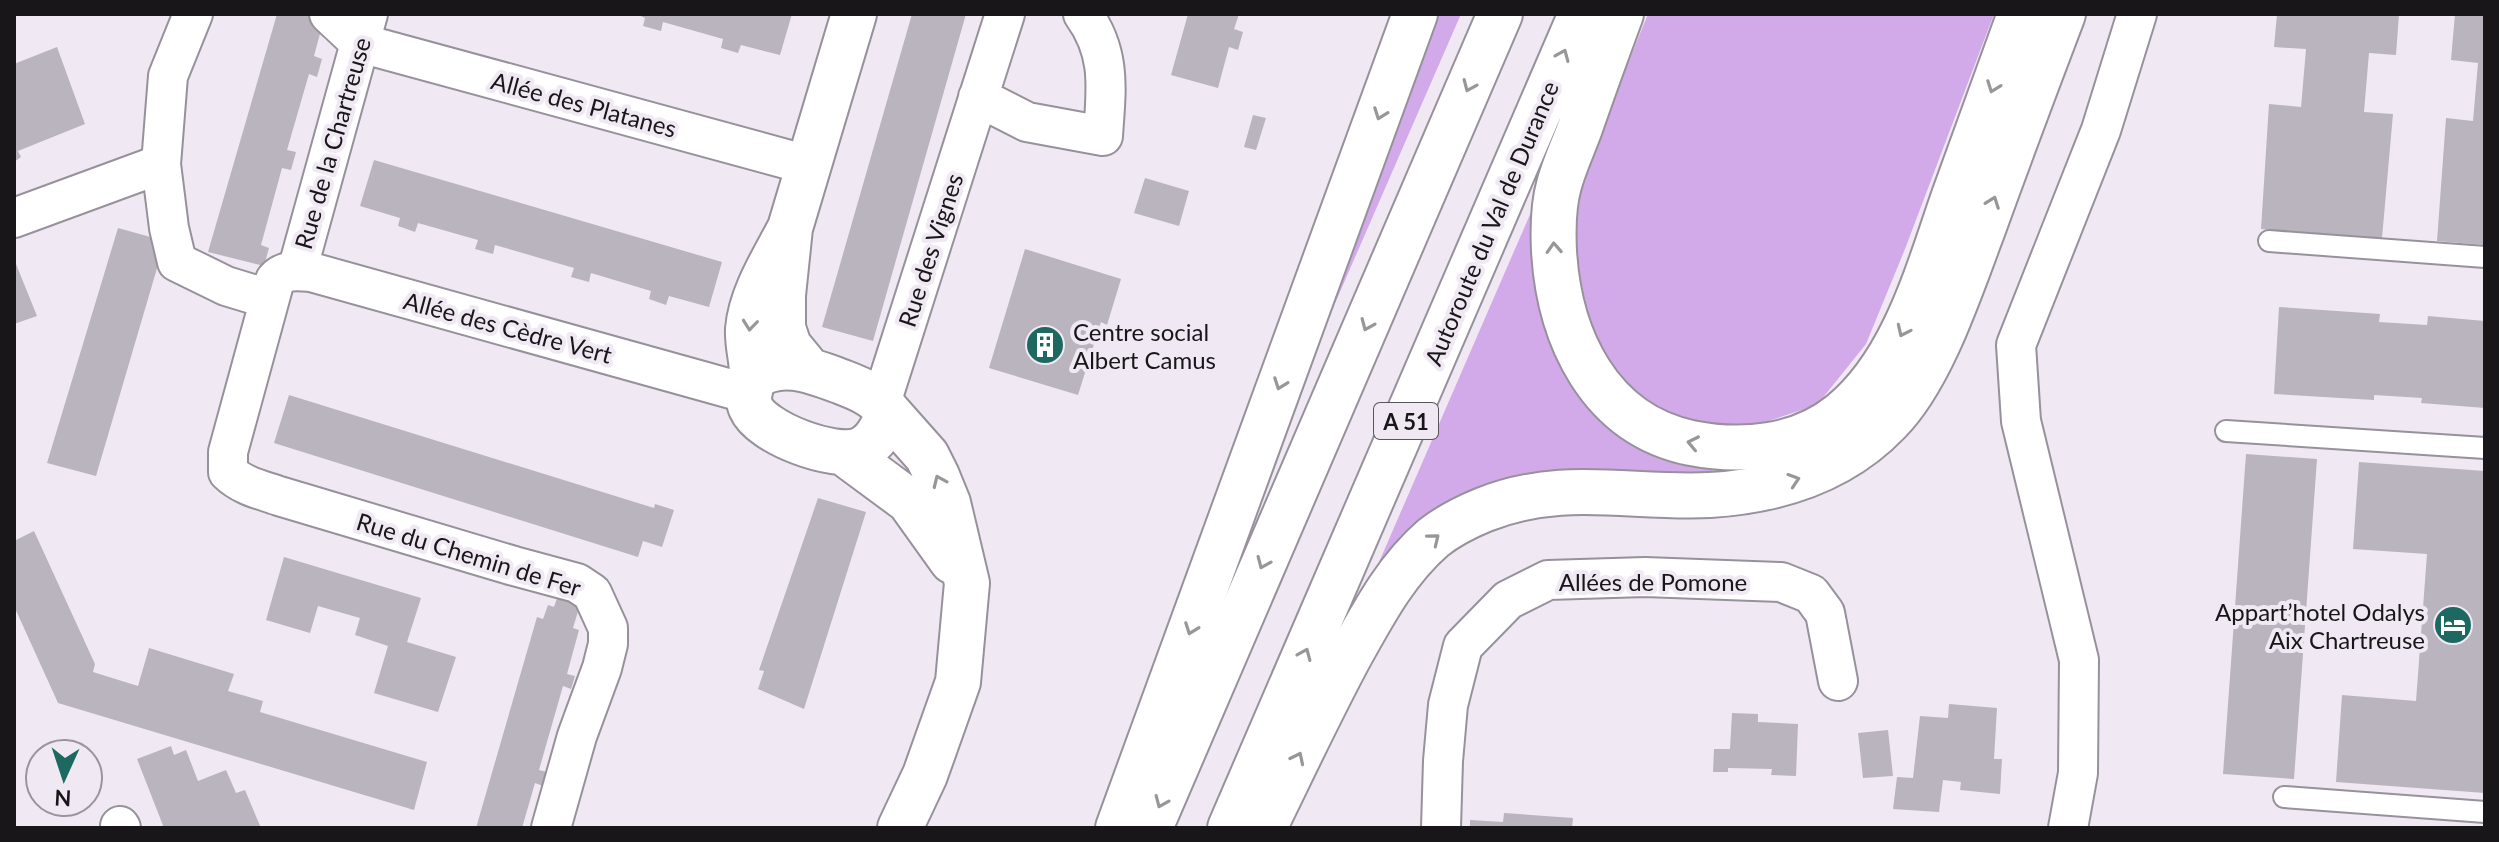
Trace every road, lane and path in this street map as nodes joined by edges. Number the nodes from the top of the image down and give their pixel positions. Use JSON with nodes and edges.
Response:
{"nodes":[{"id":1,"x":193,"y":14,"type":"edge"},
{"id":2,"x":329,"y":14,"type":"edge"},
{"id":3,"x":854,"y":14,"type":"edge"},
{"id":4,"x":1005,"y":14,"type":"edge"},
{"id":5,"x":1083,"y":14,"type":"edge"},
{"id":6,"x":1415,"y":14,"type":"edge"},
{"id":7,"x":1500,"y":14,"type":"edge"},
{"id":8,"x":1581,"y":14,"type":"edge"},
{"id":9,"x":1621,"y":14,"type":"edge"},
{"id":10,"x":2020,"y":14,"type":"edge"},
{"id":11,"x":2063,"y":14,"type":"edge"},
{"id":12,"x":2137,"y":14,"type":"edge"},
{"id":13,"x":364,"y":28,"type":"edge"},
{"id":14,"x":978,"y":97,"type":"junction"},
{"id":15,"x":161,"y":164,"type":"junction"},
{"id":16,"x":808,"y":165,"type":"junction"},
{"id":17,"x":14,"y":218,"type":"edge"},
{"id":18,"x":790,"y":228,"type":"junction"},
{"id":19,"x":2269,"y":241,"type":"dead end"},
{"id":20,"x":2485,"y":257,"type":"edge"},
{"id":21,"x":280,"y":286,"type":"junction"},
{"id":22,"x":808,"y":369,"type":"junction"},
{"id":23,"x":751,"y":387,"type":"junction"},
{"id":24,"x":885,"y":407,"type":"junction"},
{"id":25,"x":2226,"y":431,"type":"dead end"},
{"id":26,"x":2485,"y":448,"type":"edge"},
{"id":27,"x":844,"y":453,"type":"junction"},
{"id":28,"x":967,"y":583,"type":"junction"},
{"id":29,"x":1838,"y":681,"type":"dead end"},
{"id":30,"x":2284,"y":797,"type":"dead end"},
{"id":31,"x":2485,"y":812,"type":"edge"},
{"id":32,"x":551,"y":828,"type":"edge"},
{"id":33,"x":900,"y":828,"type":"edge"},
{"id":34,"x":1118,"y":828,"type":"edge"},
{"id":35,"x":1150,"y":828,"type":"edge"},
{"id":36,"x":1230,"y":828,"type":"edge"},
{"id":37,"x":1264,"y":828,"type":"edge"},
{"id":38,"x":1441,"y":828,"type":"edge"},
{"id":39,"x":2068,"y":828,"type":"edge"}],
"edges":[{"from":1,"to":15,"type":"street"},
{"from":2,"to":13,"type":"street"},
{"from":3,"to":16,"type":"main road"},
{"from":4,"to":14,"type":"street","name":"Rue des Vignes"},
{"from":5,"to":14,"type":"street"},
{"from":6,"to":34,"type":"main road","one_way":true},
{"from":7,"to":35,"type":"main road","one_way":true},
{"from":36,"to":8,"type":"main road","name":"Autoroute du Val de Durance","number":"A 51","one_way":true},
{"from":10,"to":9,"type":"main road","one_way":true},
{"from":37,"to":11,"type":"main road","one_way":true},
{"from":12,"to":39,"type":"street"},
{"from":13,"to":16,"type":"street","name":"Allée des Platanes"},
{"from":13,"to":21,"type":"street","name":"Rue de la Chartreuse"},
{"from":14,"to":24,"type":"street","name":"Rue des Vignes"},
{"from":15,"to":17,"type":"street"},
{"from":15,"to":21,"type":"street","name":"Allée des Cèdre Vert"},
{"from":16,"to":18,"type":"main road"},
{"from":18,"to":22,"type":"main road"},
{"from":18,"to":23,"type":"main road","one_way":true},
{"from":19,"to":20,"type":"lane"},
{"from":21,"to":23,"type":"street","name":"Allée des Cèdre Vert"},
{"from":21,"to":32,"type":"street","name":"Rue du Chemin de Fer"},
{"from":22,"to":23,"type":"main road"},
{"from":22,"to":24,"type":"main road"},
{"from":23,"to":27,"type":"main road"},
{"from":24,"to":27,"type":"main road"},
{"from":28,"to":24,"type":"main road","one_way":true},
{"from":25,"to":26,"type":"lane"},
{"from":27,"to":28,"type":"main road"},
{"from":28,"to":33,"type":"main road"},
{"from":29,"to":38,"type":"street","name":"Allées de Pomone"},
{"from":30,"to":31,"type":"lane"}]}
